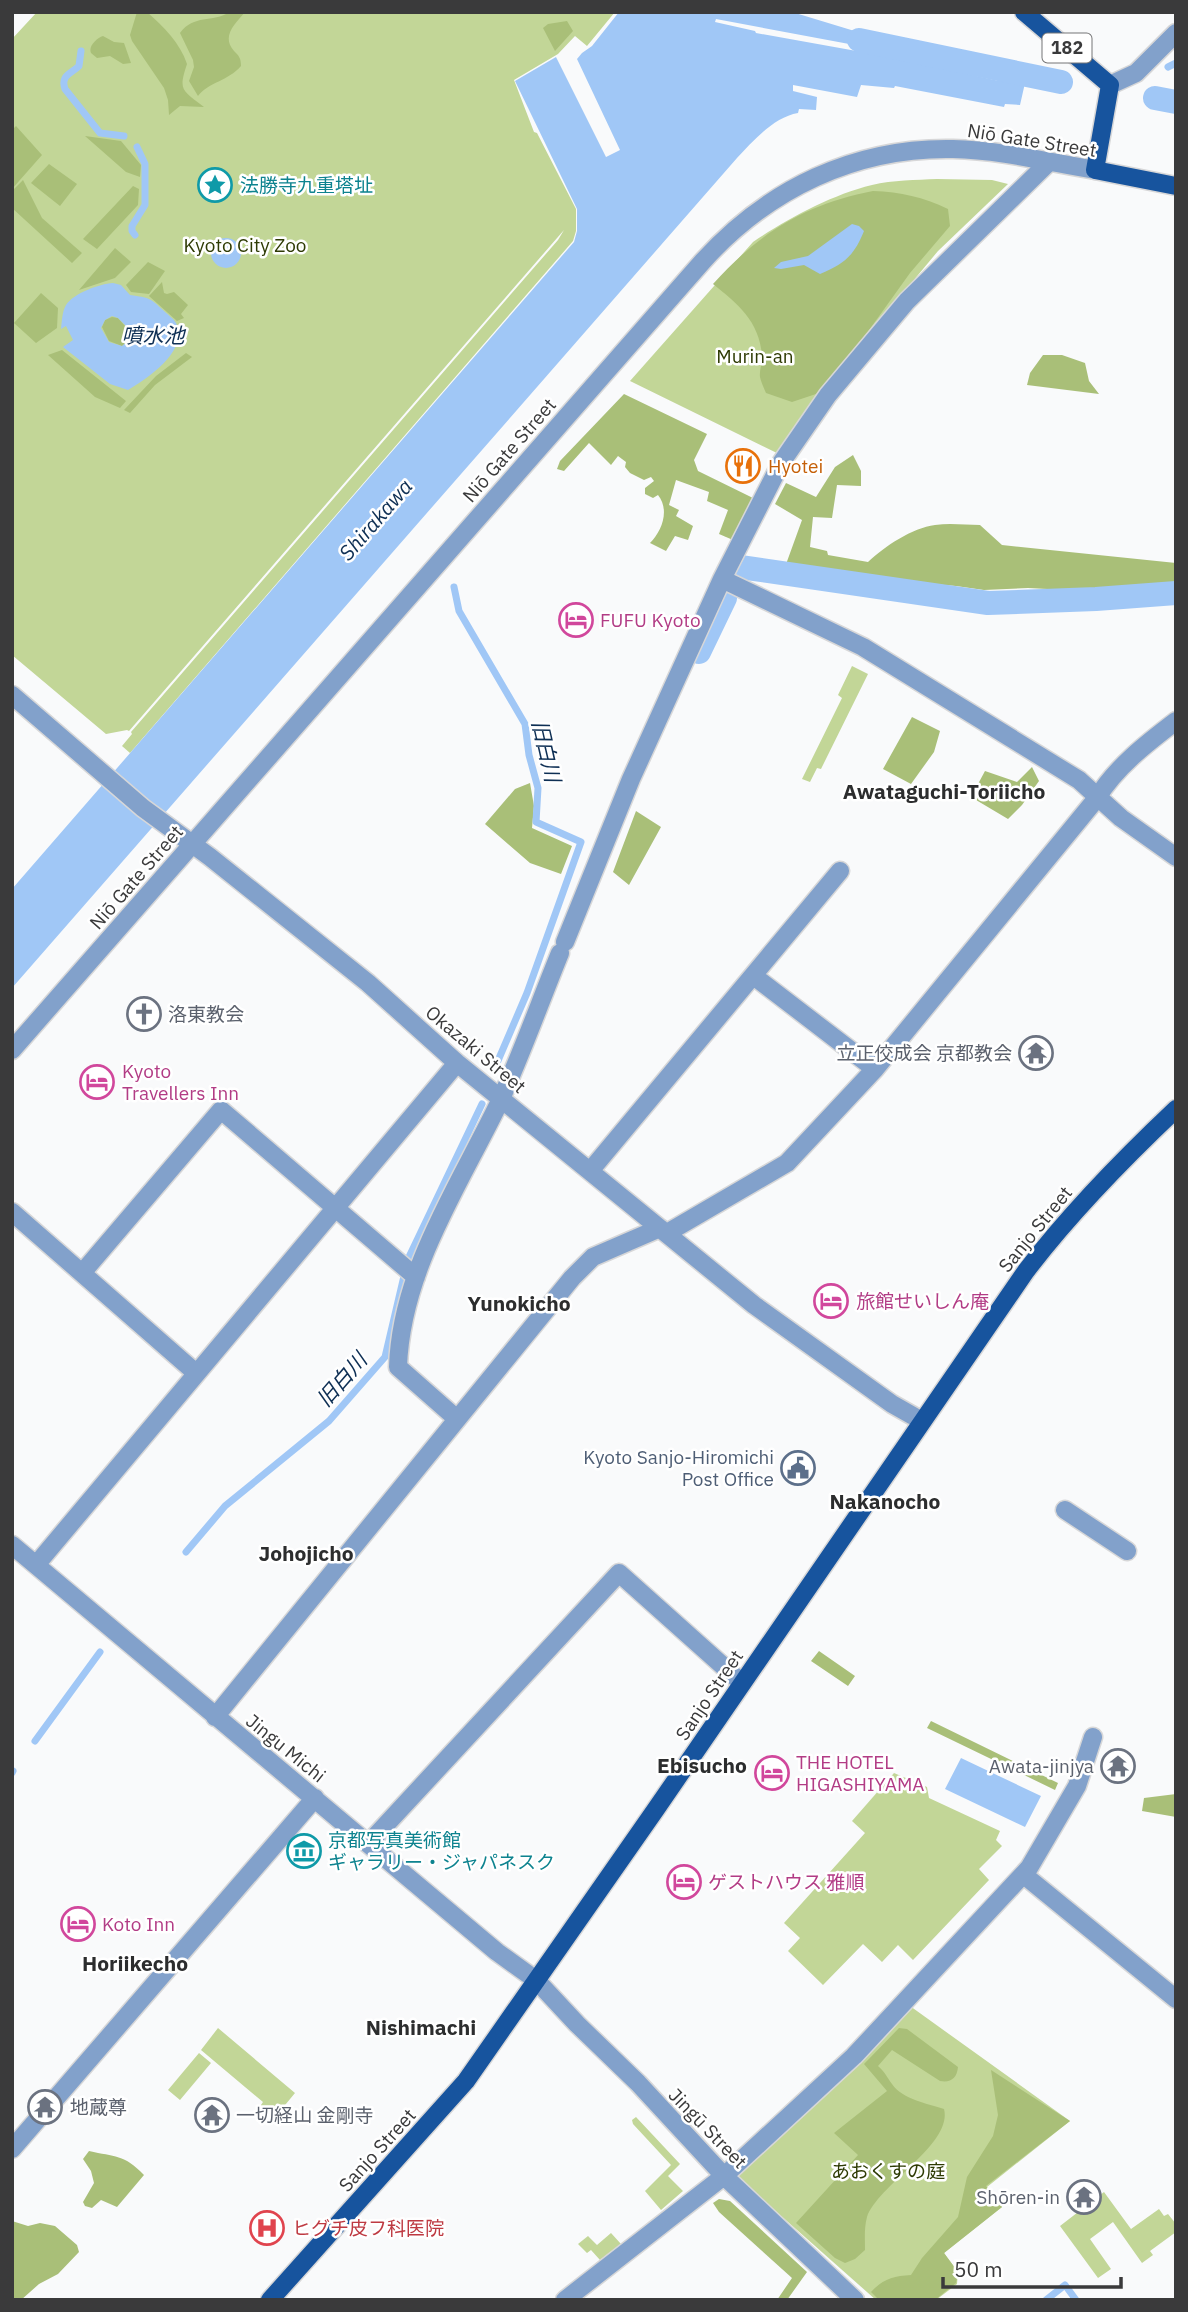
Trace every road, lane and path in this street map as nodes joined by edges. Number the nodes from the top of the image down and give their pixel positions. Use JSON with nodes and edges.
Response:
{"nodes":[{"id":1,"x":1024,"y":12,"type":"edge"},
{"id":2,"x":1176,"y":33,"type":"edge"},
{"id":3,"x":1110,"y":85,"type":"junction"},
{"id":4,"x":1049,"y":162,"type":"junction"},
{"id":5,"x":1095,"y":170,"type":"junction"},
{"id":6,"x":1176,"y":186,"type":"edge"},
{"id":7,"x":722,"y":579,"type":"junction"},
{"id":8,"x":12,"y":695,"type":"edge"},
{"id":9,"x":1176,"y":721,"type":"edge"},
{"id":10,"x":1097,"y":798,"type":"junction"},
{"id":11,"x":192,"y":845,"type":"junction"},
{"id":12,"x":1176,"y":857,"type":"edge"},
{"id":13,"x":840,"y":871,"type":"dead end"},
{"id":14,"x":755,"y":976,"type":"junction"},
{"id":15,"x":12,"y":1051,"type":"edge"},
{"id":16,"x":457,"y":1063,"type":"junction"},
{"id":17,"x":874,"y":1069,"type":"junction"},
{"id":18,"x":501,"y":1098,"type":"junction"},
{"id":19,"x":1176,"y":1109,"type":"edge"},
{"id":20,"x":590,"y":1171,"type":"junction"},
{"id":21,"x":335,"y":1207,"type":"junction"},
{"id":22,"x":12,"y":1212,"type":"edge"},
{"id":23,"x":663,"y":1230,"type":"junction"},
{"id":24,"x":409,"y":1270,"type":"junction"},
{"id":25,"x":82,"y":1272,"type":"junction"},
{"id":26,"x":196,"y":1373,"type":"junction"},
{"id":27,"x":457,"y":1419,"type":"junction"},
{"id":28,"x":922,"y":1421,"type":"junction"},
{"id":29,"x":1065,"y":1510,"type":"dead end"},
{"id":30,"x":12,"y":1545,"type":"edge"},
{"id":31,"x":1127,"y":1551,"type":"dead end"},
{"id":32,"x":36,"y":1565,"type":"junction"},
{"id":33,"x":742,"y":1683,"type":"junction"},
{"id":34,"x":215,"y":1717,"type":"junction"},
{"id":35,"x":1093,"y":1737,"type":"dead end"},
{"id":36,"x":315,"y":1798,"type":"junction"},
{"id":37,"x":368,"y":1844,"type":"junction"},
{"id":38,"x":1024,"y":1874,"type":"junction"},
{"id":39,"x":536,"y":1980,"type":"junction"},
{"id":40,"x":1176,"y":1999,"type":"edge"},
{"id":41,"x":12,"y":2149,"type":"edge"},
{"id":42,"x":724,"y":2176,"type":"junction"},
{"id":43,"x":270,"y":2300,"type":"edge"},
{"id":44,"x":565,"y":2300,"type":"edge"},
{"id":45,"x":855,"y":2300,"type":"edge"}],
"edges":[{"from":1,"to":3,"type":"main road","number":"182"},
{"from":2,"to":3,"type":"street"},
{"from":3,"to":5,"type":"main road"},
{"from":4,"to":5,"type":"street","name":"Niō Gate Street"},
{"from":4,"to":7,"type":"street"},
{"from":4,"to":11,"type":"street","name":"Niō Gate Street"},
{"from":5,"to":6,"type":"main road","name":"Niō Gate Street"},
{"from":7,"to":10,"type":"street"},
{"from":7,"to":18,"type":"street"},
{"from":8,"to":11,"type":"street","name":"Okazaki Street"},
{"from":9,"to":10,"type":"street"},
{"from":10,"to":12,"type":"street"},
{"from":10,"to":17,"type":"street"},
{"from":11,"to":15,"type":"street","name":"Niō Gate Street"},
{"from":11,"to":16,"type":"street","name":"Okazaki Street"},
{"from":13,"to":14,"type":"street"},
{"from":14,"to":17,"type":"street"},
{"from":14,"to":20,"type":"street"},
{"from":16,"to":18,"type":"street","name":"Okazaki Street"},
{"from":16,"to":21,"type":"street"},
{"from":17,"to":23,"type":"street"},
{"from":18,"to":20,"type":"street","name":"Okazaki Street"},
{"from":18,"to":24,"type":"street"},
{"from":19,"to":28,"type":"main road","name":"Sanjo Street"},
{"from":20,"to":23,"type":"street","name":"Okazaki Street"},
{"from":21,"to":24,"type":"street"},
{"from":21,"to":25,"type":"street"},
{"from":21,"to":26,"type":"street"},
{"from":22,"to":25,"type":"street"},
{"from":23,"to":27,"type":"street"},
{"from":23,"to":28,"type":"street","name":"Okazaki Street"},
{"from":24,"to":27,"type":"street"},
{"from":25,"to":26,"type":"street"},
{"from":26,"to":32,"type":"street"},
{"from":27,"to":34,"type":"street"},
{"from":28,"to":33,"type":"main road","name":"Sanjo Street"},
{"from":29,"to":31,"type":"street"},
{"from":30,"to":32,"type":"street","name":"Jingu Michi"},
{"from":32,"to":34,"type":"street","name":"Jingu Michi"},
{"from":33,"to":37,"type":"street"},
{"from":33,"to":39,"type":"main road","name":"Sanjo Street"},
{"from":34,"to":36,"type":"street","name":"Jingu Michi"},
{"from":35,"to":38,"type":"street"},
{"from":36,"to":37,"type":"street","name":"Jingu Michi"},
{"from":36,"to":41,"type":"street"},
{"from":37,"to":39,"type":"street","name":"Jingu Michi"},
{"from":38,"to":40,"type":"street"},
{"from":38,"to":42,"type":"street"},
{"from":39,"to":42,"type":"street","name":"Jingū Street"},
{"from":39,"to":43,"type":"main road","name":"Sanjo Street"},
{"from":42,"to":44,"type":"street"},
{"from":42,"to":45,"type":"street","name":"Jingū Street"}]}
